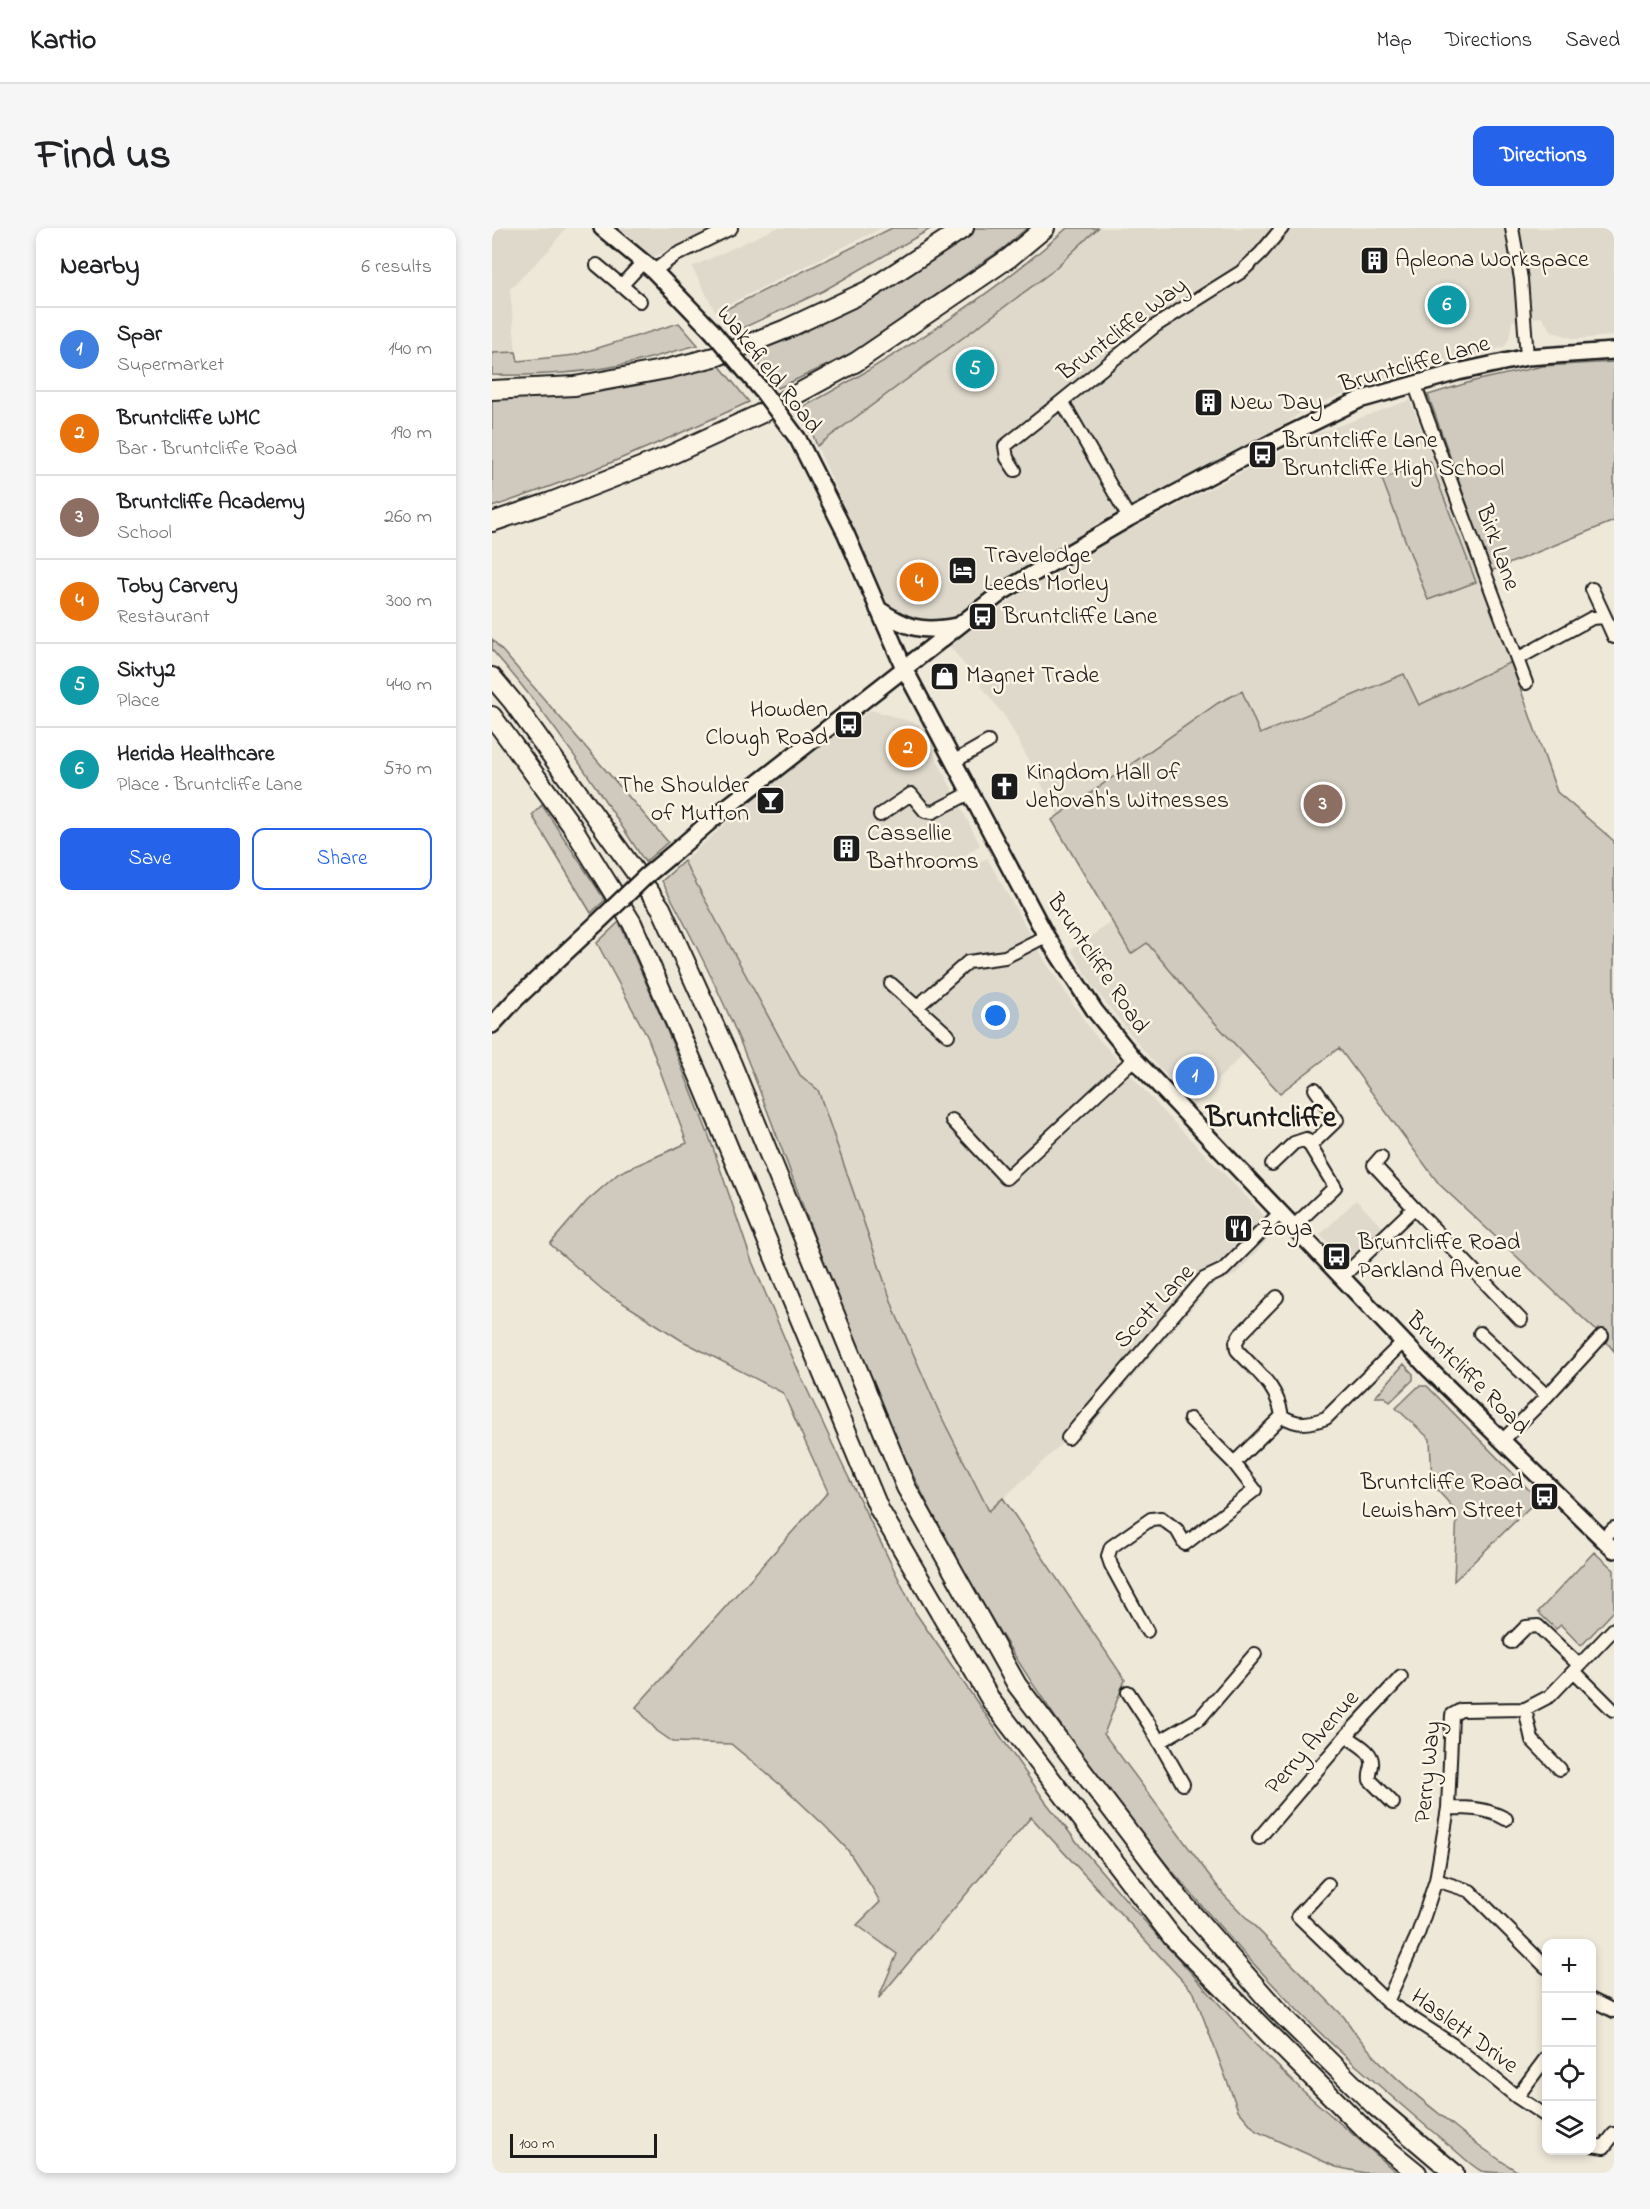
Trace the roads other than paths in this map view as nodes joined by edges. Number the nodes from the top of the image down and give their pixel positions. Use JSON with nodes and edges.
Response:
{"nodes":[{"id":1,"x":602,"y":228,"type":"edge"},
{"id":2,"x":731,"y":228,"type":"edge"},
{"id":3,"x":964,"y":228,"type":"edge"},
{"id":4,"x":1045,"y":228,"type":"edge"},
{"id":5,"x":1282,"y":228,"type":"edge"},
{"id":6,"x":1512,"y":228,"type":"edge"},
{"id":7,"x":597,"y":265,"type":"dead end"},
{"id":8,"x":649,"y":266,"type":"junction"},
{"id":9,"x":621,"y":286,"type":"junction"},
{"id":10,"x":640,"y":301,"type":"dead end"},
{"id":11,"x":1614,"y":351,"type":"edge"},
{"id":12,"x":1527,"y":357,"type":"junction"},
{"id":13,"x":1414,"y":383,"type":"junction"},
{"id":14,"x":492,"y":390,"type":"edge"},
{"id":15,"x":1062,"y":401,"type":"junction"},
{"id":16,"x":1015,"y":470,"type":"dead end"},
{"id":17,"x":1129,"y":518,"type":"junction"},
{"id":18,"x":492,"y":522,"type":"edge"},
{"id":19,"x":1592,"y":589,"type":"dead end"},
{"id":20,"x":878,"y":609,"type":"junction"},
{"id":21,"x":1605,"y":617,"type":"junction"},
{"id":22,"x":960,"y":625,"type":"junction"},
{"id":23,"x":1614,"y":637,"type":"edge"},
{"id":24,"x":1517,"y":659,"type":"junction"},
{"id":25,"x":904,"y":668,"type":"junction"},
{"id":26,"x":492,"y":677,"type":"edge"},
{"id":27,"x":1526,"y":683,"type":"dead end"},
{"id":28,"x":492,"y":716,"type":"edge"},
{"id":29,"x":988,"y":742,"type":"dead end"},
{"id":30,"x":954,"y":762,"type":"junction"},
{"id":31,"x":970,"y":793,"type":"junction"},
{"id":32,"x":880,"y":815,"type":"dead end"},
{"id":33,"x":1046,"y":936,"type":"junction"},
{"id":34,"x":891,"y":984,"type":"dead end"},
{"id":35,"x":917,"y":1007,"type":"junction"},
{"id":36,"x":492,"y":1025,"type":"edge"},
{"id":37,"x":948,"y":1035,"type":"dead end"},
{"id":38,"x":1134,"y":1059,"type":"junction"},
{"id":39,"x":1315,"y":1089,"type":"dead end"},
{"id":40,"x":952,"y":1120,"type":"dead end"},
{"id":41,"x":1311,"y":1146,"type":"junction"},
{"id":42,"x":1272,"y":1164,"type":"dead end"},
{"id":43,"x":1374,"y":1164,"type":"dead end"},
{"id":44,"x":1414,"y":1208,"type":"junction"},
{"id":45,"x":1281,"y":1212,"type":"junction"},
{"id":46,"x":1294,"y":1226,"type":"junction"},
{"id":47,"x":1341,"y":1278,"type":"junction"},
{"id":48,"x":1276,"y":1297,"type":"dead end"},
{"id":49,"x":1521,"y":1320,"type":"dead end"},
{"id":50,"x":1480,"y":1333,"type":"dead end"},
{"id":51,"x":1602,"y":1336,"type":"dead end"},
{"id":52,"x":1403,"y":1342,"type":"junction"},
{"id":53,"x":1547,"y":1396,"type":"junction"},
{"id":54,"x":1282,"y":1416,"type":"junction"},
{"id":55,"x":1190,"y":1419,"type":"dead end"},
{"id":56,"x":1068,"y":1438,"type":"dead end"},
{"id":57,"x":1502,"y":1441,"type":"junction"},
{"id":58,"x":1234,"y":1463,"type":"junction"},
{"id":59,"x":1614,"y":1528,"type":"edge"},
{"id":60,"x":1602,"y":1539,"type":"junction"},
{"id":61,"x":1614,"y":1550,"type":"edge"},
{"id":62,"x":1614,"y":1629,"type":"edge"},
{"id":63,"x":1147,"y":1631,"type":"dead end"},
{"id":64,"x":1511,"y":1642,"type":"dead end"},
{"id":65,"x":1256,"y":1654,"type":"dead end"},
{"id":66,"x":1577,"y":1668,"type":"junction"},
{"id":67,"x":1401,"y":1677,"type":"dead end"},
{"id":68,"x":1128,"y":1692,"type":"dead end"},
{"id":69,"x":1525,"y":1709,"type":"junction"},
{"id":70,"x":1613,"y":1710,"type":"edge"},
{"id":71,"x":1346,"y":1736,"type":"junction"},
{"id":72,"x":1159,"y":1742,"type":"junction"},
{"id":73,"x":1560,"y":1769,"type":"dead end"},
{"id":74,"x":1183,"y":1784,"type":"dead end"},
{"id":75,"x":1393,"y":1803,"type":"dead end"},
{"id":76,"x":1448,"y":1808,"type":"junction"},
{"id":77,"x":1506,"y":1819,"type":"dead end"},
{"id":78,"x":1259,"y":1838,"type":"dead end"},
{"id":79,"x":1436,"y":1880,"type":"junction"},
{"id":80,"x":1328,"y":1884,"type":"dead end"},
{"id":81,"x":1542,"y":1963,"type":"edge"},
{"id":82,"x":1387,"y":2002,"type":"junction"},
{"id":83,"x":1596,"y":2002,"type":"edge"},
{"id":84,"x":1614,"y":2011,"type":"edge"},
{"id":85,"x":1542,"y":2063,"type":"edge"},
{"id":86,"x":1517,"y":2097,"type":"junction"},
{"id":87,"x":1542,"y":2113,"type":"edge"},
{"id":88,"x":1614,"y":2134,"type":"edge"},
{"id":89,"x":1596,"y":2146,"type":"edge"},
{"id":90,"x":1417,"y":2173,"type":"edge"},
{"id":91,"x":1454,"y":2173,"type":"edge"}],
"edges":[{"from":1,"to":8,"type":"main road","name":"Wakefield Road"},
{"from":2,"to":8,"type":"street"},
{"from":3,"to":14,"type":"highway"},
{"from":4,"to":18,"type":"highway"},
{"from":5,"to":15,"type":"street","name":"Bruntcliffe Way"},
{"from":6,"to":12,"type":"street"},
{"from":7,"to":9,"type":"street"},
{"from":8,"to":9,"type":"street"},
{"from":8,"to":20,"type":"main road","name":"Wakefield Road","bridge":true},
{"from":9,"to":10,"type":"street"},
{"from":11,"to":12,"type":"main road","name":"Bruntcliffe Lane"},
{"from":12,"to":13,"type":"main road","name":"Bruntcliffe Lane"},
{"from":13,"to":17,"type":"main road","name":"Bruntcliffe Lane"},
{"from":13,"to":24,"type":"street","name":"Birk Lane"},
{"from":15,"to":16,"type":"street"},
{"from":15,"to":17,"type":"street","name":"Bruntcliffe Way"},
{"from":17,"to":22,"type":"main road","name":"Bruntcliffe Lane"},
{"from":19,"to":21,"type":"street"},
{"from":20,"to":22,"type":"main road"},
{"from":20,"to":25,"type":"main road","name":"Wakefield Road"},
{"from":21,"to":23,"type":"street"},
{"from":21,"to":24,"type":"street"},
{"from":22,"to":25,"type":"main road","name":"Bruntcliffe Lane"},
{"from":24,"to":27,"type":"street","name":"Birk Lane"},
{"from":25,"to":30,"type":"main road","name":"Bruntcliffe Road"},
{"from":25,"to":36,"type":"main road","bridge":true},
{"from":26,"to":91,"type":"highway"},
{"from":28,"to":90,"type":"highway"},
{"from":29,"to":30,"type":"street"},
{"from":30,"to":31,"type":"main road","name":"Bruntcliffe Road"},
{"from":31,"to":32,"type":"street"},
{"from":31,"to":33,"type":"main road","name":"Bruntcliffe Road"},
{"from":33,"to":35,"type":"street"},
{"from":33,"to":38,"type":"main road","name":"Bruntcliffe Road"},
{"from":34,"to":35,"type":"street"},
{"from":35,"to":37,"type":"street"},
{"from":38,"to":40,"type":"street"},
{"from":38,"to":45,"type":"main road","name":"Bruntcliffe Road"},
{"from":39,"to":41,"type":"street"},
{"from":41,"to":42,"type":"street"},
{"from":41,"to":46,"type":"street"},
{"from":43,"to":44,"type":"street"},
{"from":44,"to":47,"type":"street"},
{"from":44,"to":49,"type":"street"},
{"from":45,"to":46,"type":"main road","name":"Bruntcliffe Road"},
{"from":45,"to":56,"type":"street","name":"Scott Lane"},
{"from":46,"to":47,"type":"main road","name":"Bruntcliffe Road"},
{"from":47,"to":52,"type":"main road","name":"Bruntcliffe Road"},
{"from":48,"to":54,"type":"street"},
{"from":50,"to":53,"type":"street"},
{"from":51,"to":53,"type":"street"},
{"from":52,"to":54,"type":"street"},
{"from":52,"to":57,"type":"main road","name":"Bruntcliffe Road"},
{"from":53,"to":57,"type":"street"},
{"from":54,"to":58,"type":"street"},
{"from":55,"to":58,"type":"street"},
{"from":57,"to":60,"type":"main road","name":"Bruntcliffe Road"},
{"from":58,"to":63,"type":"street"},
{"from":59,"to":60,"type":"street"},
{"from":60,"to":61,"type":"main road","name":"Bruntcliffe Road"},
{"from":62,"to":66,"type":"street","name":"Perry Way"},
{"from":64,"to":66,"type":"street"},
{"from":65,"to":72,"type":"street"},
{"from":66,"to":69,"type":"street","name":"Perry Way"},
{"from":66,"to":70,"type":"street"},
{"from":67,"to":71,"type":"street","name":"Perry Avenue"},
{"from":68,"to":72,"type":"street"},
{"from":69,"to":73,"type":"street"},
{"from":69,"to":76,"type":"street","name":"Perry Way"},
{"from":71,"to":75,"type":"street"},
{"from":71,"to":78,"type":"street","name":"Perry Avenue"},
{"from":72,"to":74,"type":"street"},
{"from":76,"to":77,"type":"street"},
{"from":76,"to":79,"type":"street","name":"Perry Way"},
{"from":79,"to":81,"type":"street"},
{"from":79,"to":82,"type":"street","name":"Perry Way"},
{"from":80,"to":82,"type":"street","name":"Haslett Drive"},
{"from":82,"to":86,"type":"street","name":"Haslett Drive"},
{"from":83,"to":84,"type":"street"},
{"from":85,"to":86,"type":"street"},
{"from":86,"to":87,"type":"street","name":"Haslett Drive"},
{"from":88,"to":89,"type":"street"}]}
